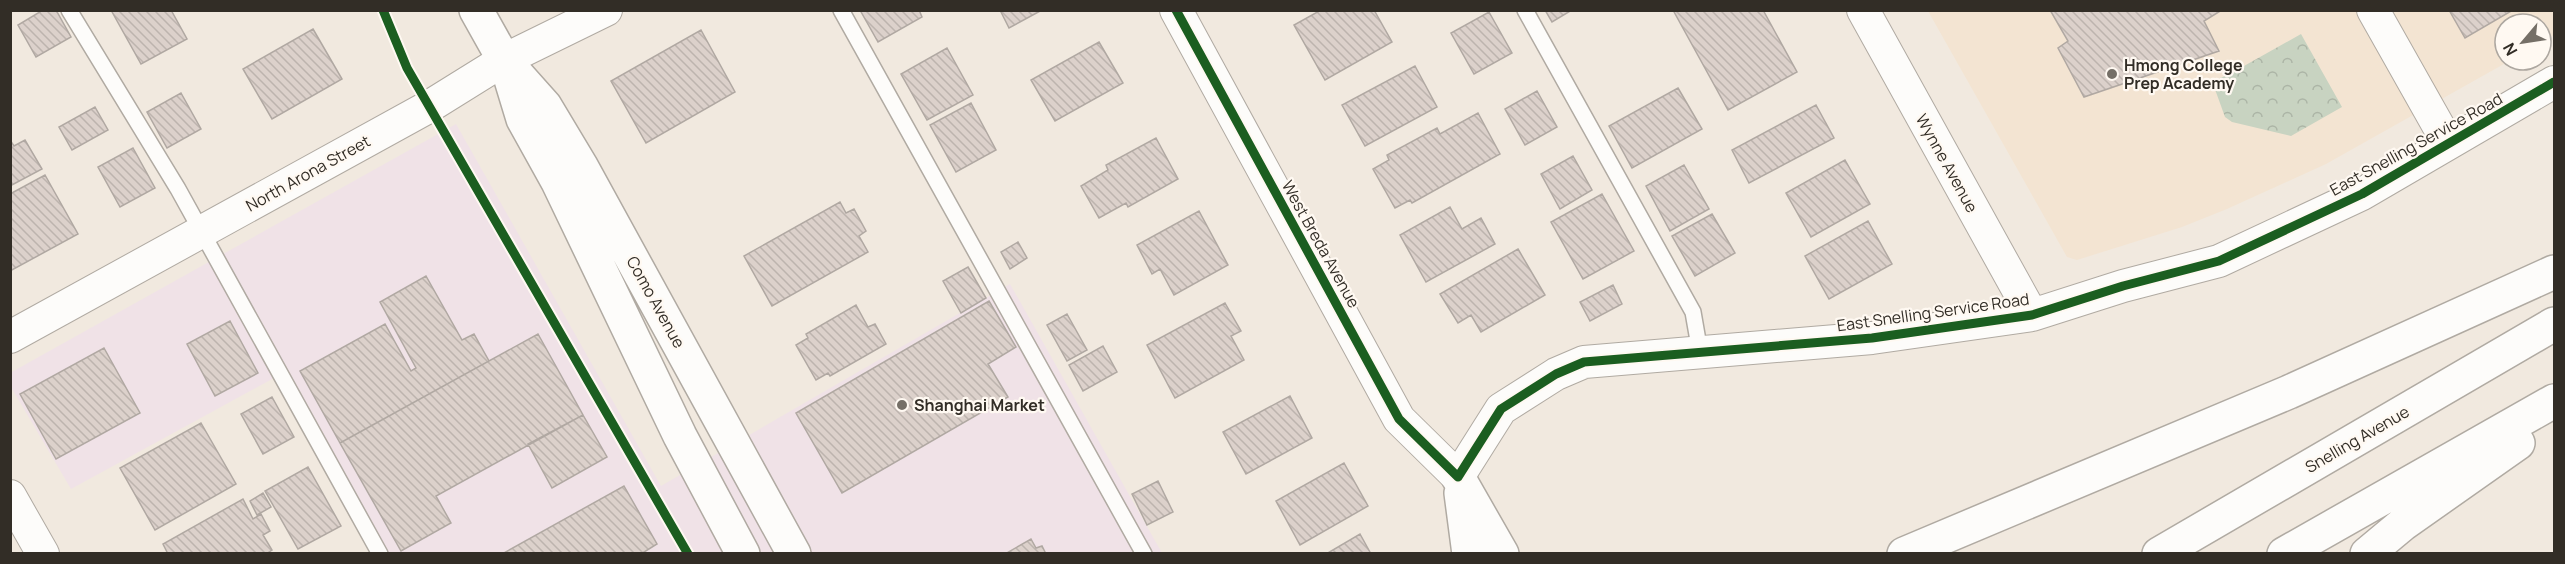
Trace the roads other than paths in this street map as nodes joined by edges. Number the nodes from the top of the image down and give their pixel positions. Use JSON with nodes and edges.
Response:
{"nodes":[{"id":1,"x":69,"y":10,"type":"edge"},
{"id":2,"x":476,"y":10,"type":"edge"},
{"id":3,"x":606,"y":10,"type":"edge"},
{"id":4,"x":841,"y":10,"type":"edge"},
{"id":5,"x":1176,"y":10,"type":"edge"},
{"id":6,"x":1525,"y":10,"type":"edge"},
{"id":7,"x":1863,"y":10,"type":"edge"},
{"id":8,"x":2373,"y":10,"type":"edge"},
{"id":9,"x":504,"y":60,"type":"junction"},
{"id":10,"x":2554,"y":82,"type":"edge"},
{"id":11,"x":2448,"y":143,"type":"junction"},
{"id":12,"x":201,"y":232,"type":"junction"},
{"id":13,"x":2554,"y":272,"type":"edge"},
{"id":14,"x":2032,"y":315,"type":"junction"},
{"id":15,"x":2554,"y":324,"type":"edge"},
{"id":16,"x":10,"y":337,"type":"edge"},
{"id":17,"x":1700,"y":352,"type":"junction"},
{"id":18,"x":2554,"y":401,"type":"edge"},
{"id":19,"x":2554,"y":417,"type":"edge"},
{"id":20,"x":1458,"y":477,"type":"junction"},
{"id":21,"x":10,"y":496,"type":"edge"},
{"id":22,"x":43,"y":554,"type":"edge"},
{"id":23,"x":380,"y":554,"type":"edge"},
{"id":24,"x":743,"y":554,"type":"edge"},
{"id":25,"x":794,"y":554,"type":"edge"},
{"id":26,"x":1144,"y":554,"type":"edge"},
{"id":27,"x":1469,"y":554,"type":"edge"},
{"id":28,"x":1502,"y":554,"type":"edge"},
{"id":29,"x":1904,"y":554,"type":"edge"},
{"id":30,"x":2159,"y":554,"type":"edge"},
{"id":31,"x":2284,"y":554,"type":"edge"},
{"id":32,"x":2367,"y":554,"type":"edge"}],
"edges":[{"from":1,"to":12,"type":"lane"},
{"from":2,"to":9,"type":"main road","name":"Como Avenue"},
{"from":3,"to":9,"type":"street","name":"North Arona Street"},
{"from":4,"to":26,"type":"lane"},
{"from":5,"to":20,"type":"street","name":"West Breda Avenue"},
{"from":6,"to":17,"type":"lane"},
{"from":7,"to":14,"type":"street","name":"Wynne Avenue"},
{"from":8,"to":11,"type":"street"},
{"from":9,"to":12,"type":"street","name":"North Arona Street"},
{"from":9,"to":24,"type":"main road","name":"Como Avenue"},
{"from":9,"to":25,"type":"main road","name":"Como Avenue"},
{"from":10,"to":11,"type":"street","name":"East Snelling Service Road"},
{"from":11,"to":14,"type":"street","name":"East Snelling Service Road"},
{"from":12,"to":16,"type":"street","name":"North Arona Street"},
{"from":12,"to":23,"type":"lane"},
{"from":13,"to":29,"type":"main road"},
{"from":14,"to":17,"type":"street","name":"East Snelling Service Road"},
{"from":15,"to":30,"type":"main road","name":"Snelling Avenue"},
{"from":17,"to":20,"type":"street","name":"East Snelling Service Road"},
{"from":18,"to":31,"type":"main road"},
{"from":19,"to":32,"type":"main road"},
{"from":20,"to":27,"type":"main road"},
{"from":20,"to":28,"type":"main road"},
{"from":21,"to":22,"type":"street"}]}
